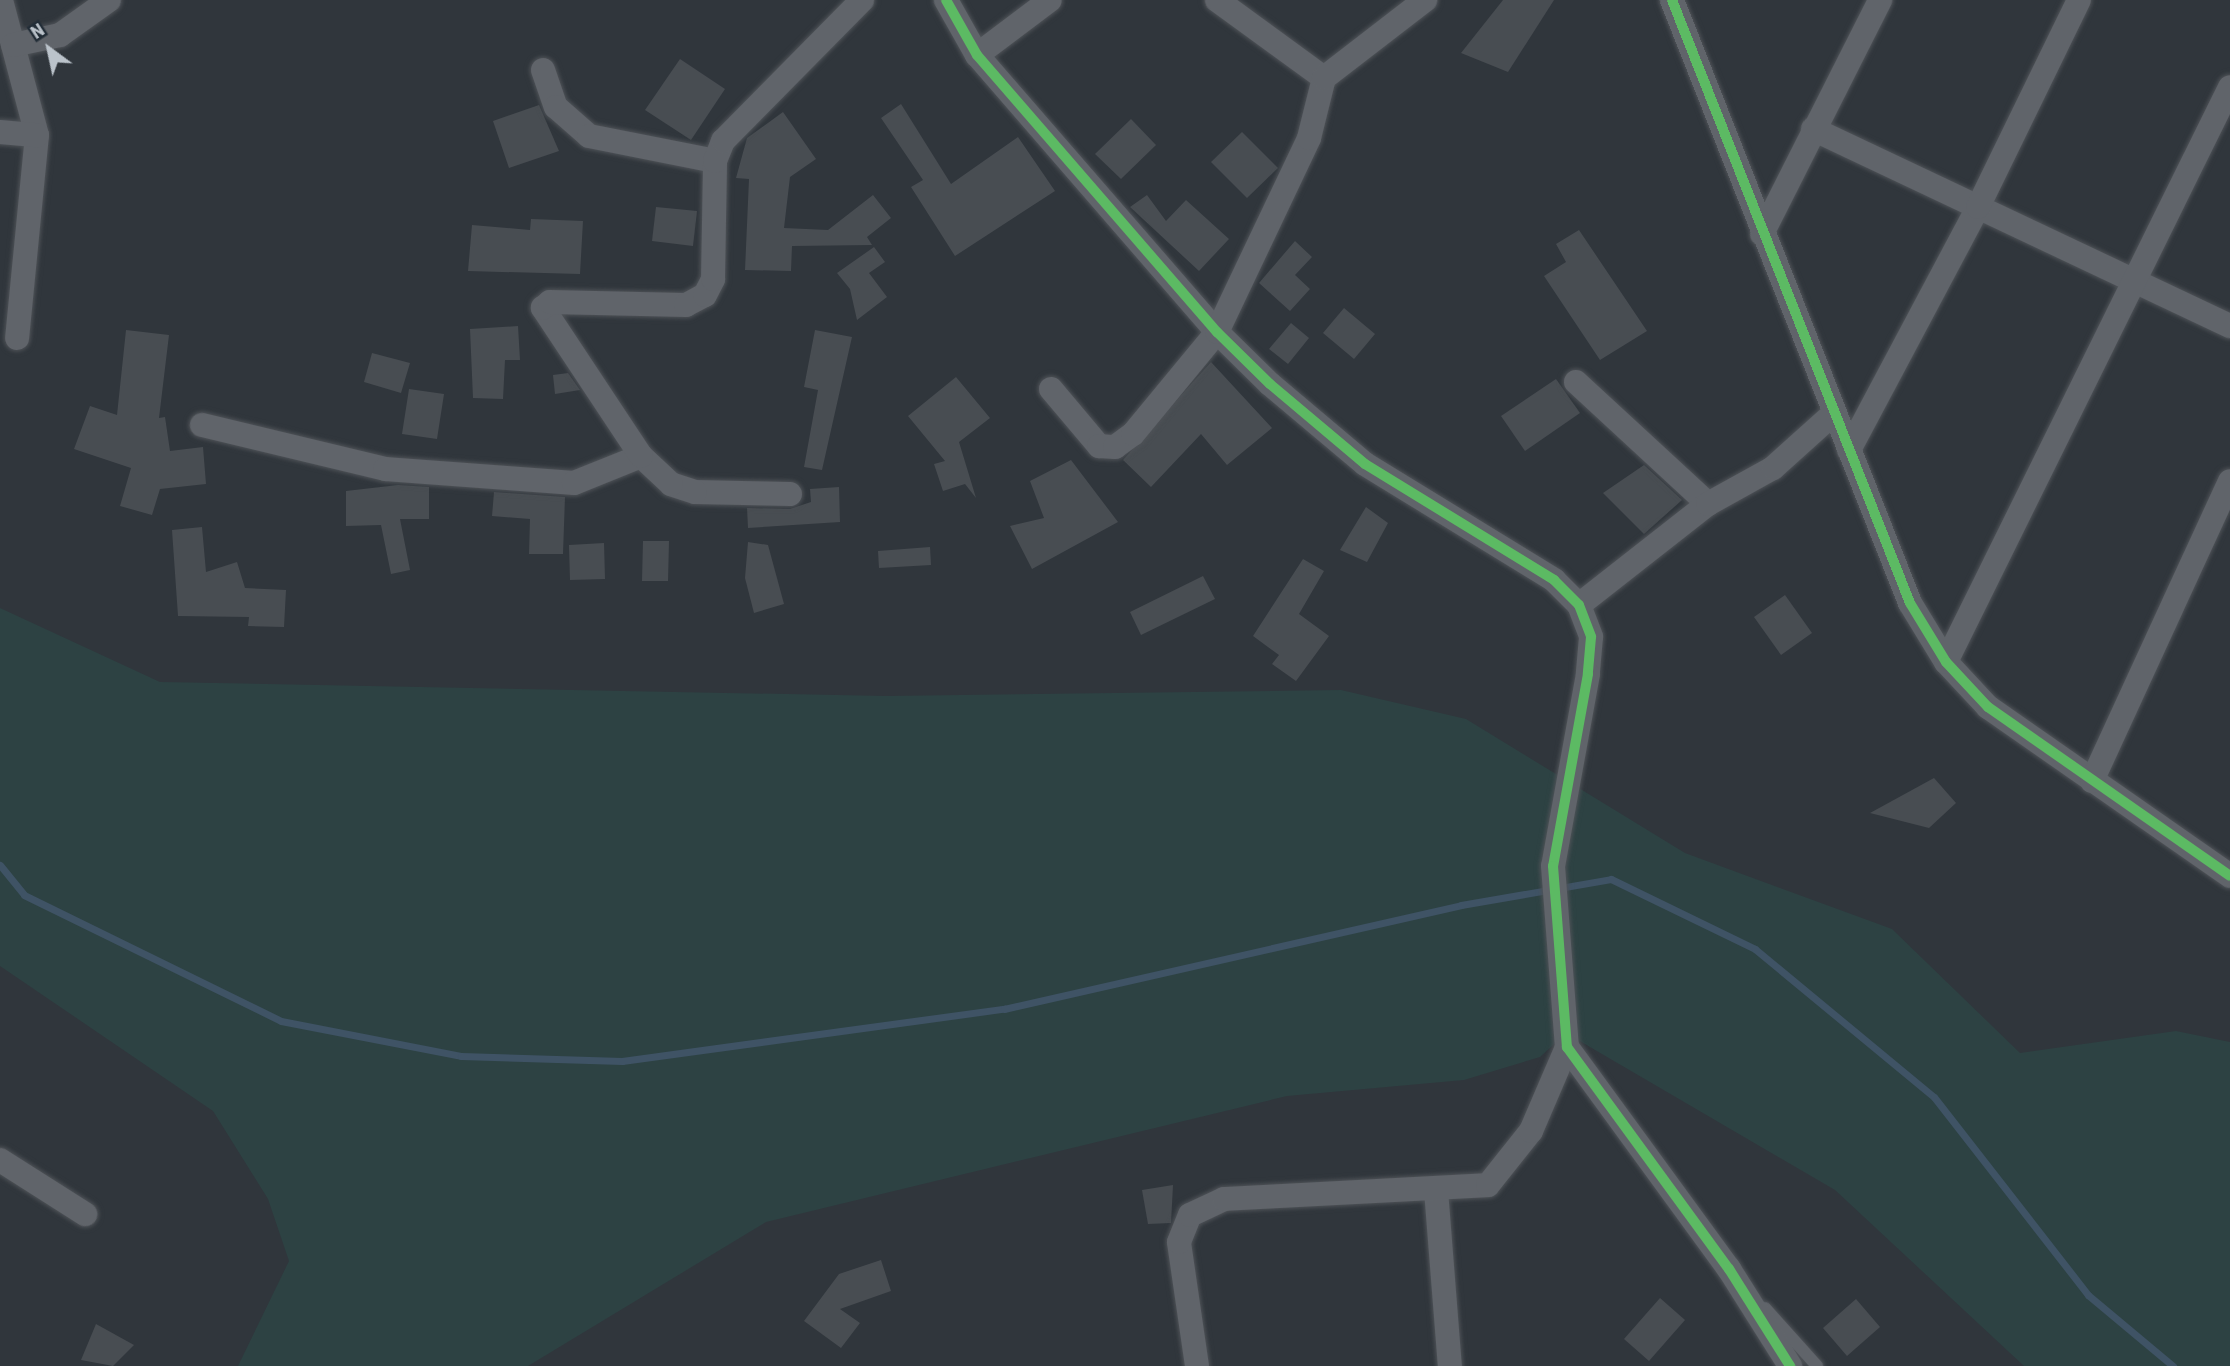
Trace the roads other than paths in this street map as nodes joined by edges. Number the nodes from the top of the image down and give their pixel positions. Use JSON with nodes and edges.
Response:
{"nodes":[{"id":1,"x":1,"y":0,"type":"edge"},
{"id":2,"x":109,"y":0,"type":"edge"},
{"id":3,"x":862,"y":0,"type":"edge"},
{"id":4,"x":946,"y":0,"type":"edge"},
{"id":5,"x":1050,"y":0,"type":"edge"},
{"id":6,"x":1217,"y":0,"type":"edge"},
{"id":7,"x":1425,"y":0,"type":"edge"},
{"id":8,"x":1672,"y":0,"type":"edge"},
{"id":9,"x":1881,"y":0,"type":"edge"},
{"id":10,"x":2079,"y":0,"type":"edge"},
{"id":11,"x":13,"y":45,"type":"junction"},
{"id":12,"x":977,"y":55,"type":"junction"},
{"id":13,"x":543,"y":70,"type":"dead end"},
{"id":14,"x":1324,"y":78,"type":"junction"},
{"id":15,"x":2230,"y":87,"type":"edge"},
{"id":16,"x":1813,"y":129,"type":"junction"},
{"id":17,"x":0,"y":132,"type":"edge"},
{"id":18,"x":37,"y":135,"type":"junction"},
{"id":19,"x":715,"y":161,"type":"junction"},
{"id":20,"x":1978,"y":208,"type":"junction"},
{"id":21,"x":1762,"y":234,"type":"junction"},
{"id":22,"x":2131,"y":280,"type":"junction"},
{"id":23,"x":2230,"y":326,"type":"edge"},
{"id":24,"x":1217,"y":332,"type":"junction"},
{"id":25,"x":17,"y":338,"type":"dead end"},
{"id":26,"x":1576,"y":382,"type":"dead end"},
{"id":27,"x":1051,"y":389,"type":"dead end"},
{"id":28,"x":1834,"y":413,"type":"junction"},
{"id":29,"x":202,"y":425,"type":"dead end"},
{"id":30,"x":1849,"y":450,"type":"junction"},
{"id":31,"x":641,"y":456,"type":"junction"},
{"id":32,"x":2230,"y":481,"type":"edge"},
{"id":33,"x":790,"y":494,"type":"dead end"},
{"id":34,"x":1708,"y":504,"type":"junction"},
{"id":35,"x":1579,"y":605,"type":"junction"},
{"id":36,"x":1947,"y":662,"type":"junction"},
{"id":37,"x":2092,"y":781,"type":"junction"},
{"id":38,"x":2230,"y":876,"type":"edge"},
{"id":39,"x":1567,"y":1047,"type":"junction"},
{"id":40,"x":0,"y":1160,"type":"edge"},
{"id":41,"x":1436,"y":1190,"type":"junction"},
{"id":42,"x":85,"y":1214,"type":"dead end"},
{"id":43,"x":1729,"y":1269,"type":"junction"},
{"id":44,"x":1197,"y":1366,"type":"edge"},
{"id":45,"x":1450,"y":1366,"type":"edge"},
{"id":46,"x":1790,"y":1366,"type":"edge"},
{"id":47,"x":1817,"y":1366,"type":"edge"}],
"edges":[{"from":1,"to":11,"type":"street"},
{"from":2,"to":11,"type":"street"},
{"from":3,"to":19,"type":"street"},
{"from":4,"to":12,"type":"street"},
{"from":5,"to":12,"type":"street"},
{"from":6,"to":14,"type":"street"},
{"from":7,"to":14,"type":"street"},
{"from":8,"to":21,"type":"street"},
{"from":9,"to":16,"type":"street"},
{"from":10,"to":20,"type":"street"},
{"from":11,"to":18,"type":"street"},
{"from":12,"to":24,"type":"street"},
{"from":13,"to":19,"type":"street"},
{"from":14,"to":24,"type":"street"},
{"from":15,"to":22,"type":"street"},
{"from":16,"to":20,"type":"street"},
{"from":16,"to":21,"type":"street"},
{"from":17,"to":18,"type":"street"},
{"from":18,"to":25,"type":"street"},
{"from":19,"to":31,"type":"street"},
{"from":20,"to":22,"type":"street"},
{"from":20,"to":30,"type":"street"},
{"from":21,"to":28,"type":"street"},
{"from":22,"to":23,"type":"street"},
{"from":22,"to":36,"type":"street"},
{"from":24,"to":27,"type":"street"},
{"from":24,"to":35,"type":"street"},
{"from":26,"to":34,"type":"street"},
{"from":28,"to":30,"type":"street"},
{"from":28,"to":34,"type":"street"},
{"from":29,"to":31,"type":"street"},
{"from":30,"to":36,"type":"street"},
{"from":31,"to":33,"type":"street"},
{"from":32,"to":37,"type":"street"},
{"from":34,"to":35,"type":"street"},
{"from":35,"to":39,"type":"street"},
{"from":36,"to":37,"type":"street"},
{"from":37,"to":38,"type":"street"},
{"from":39,"to":41,"type":"street"},
{"from":39,"to":43,"type":"street"},
{"from":40,"to":42,"type":"street"},
{"from":41,"to":44,"type":"street"},
{"from":41,"to":45,"type":"street"},
{"from":43,"to":46,"type":"street"},
{"from":43,"to":47,"type":"lane"}]}
